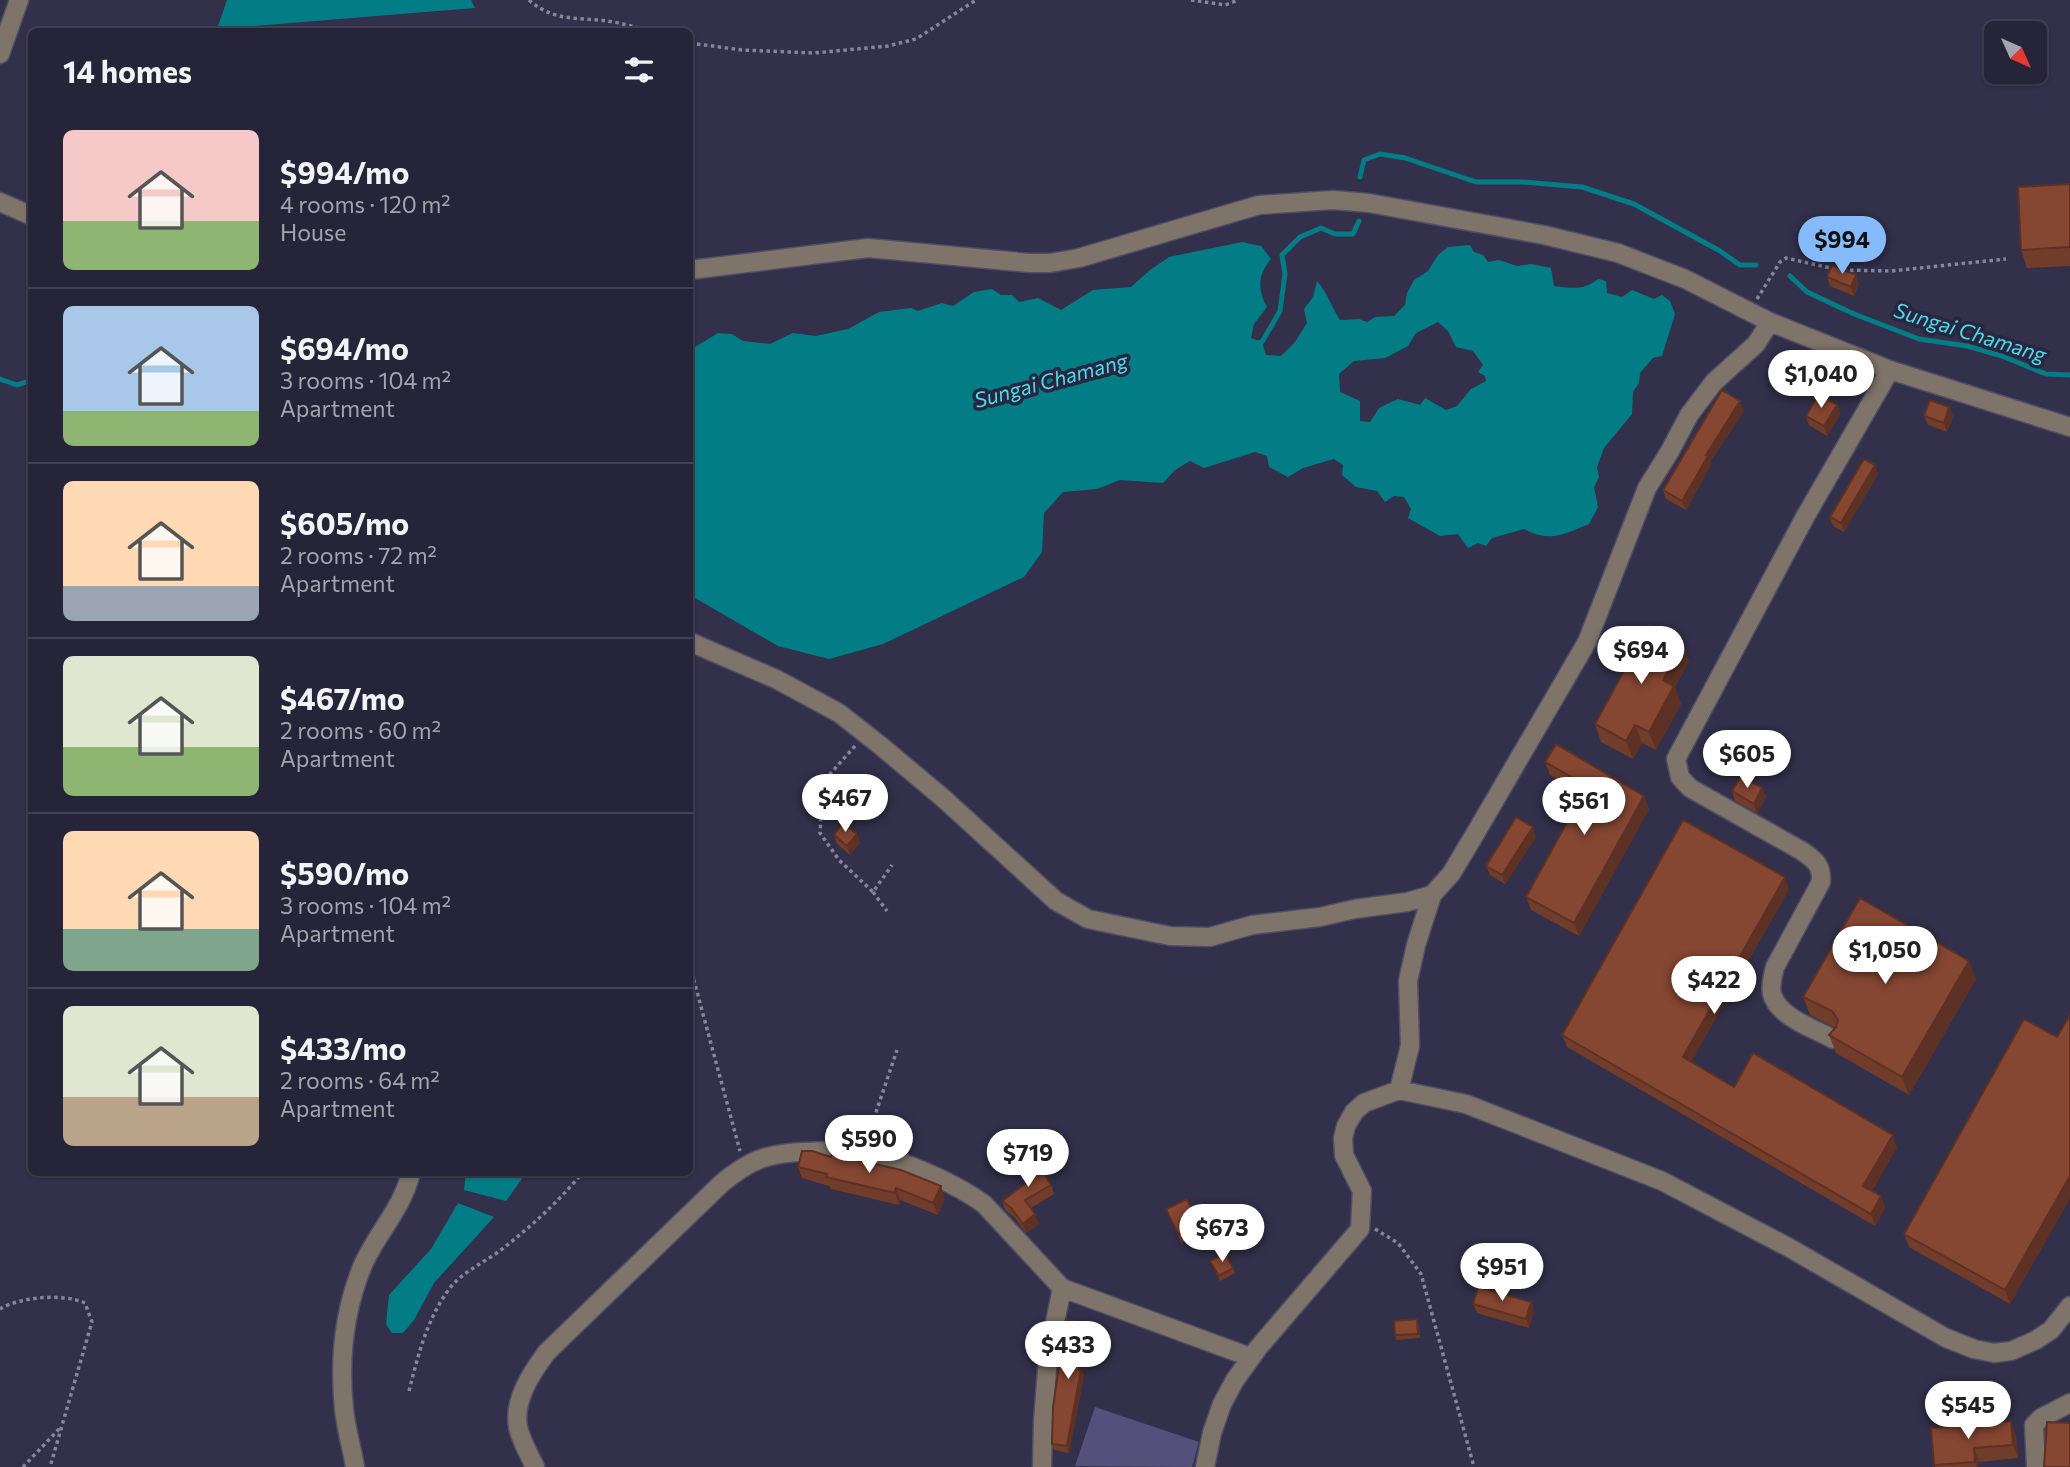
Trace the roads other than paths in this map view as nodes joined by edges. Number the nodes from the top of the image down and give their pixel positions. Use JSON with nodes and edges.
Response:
{"nodes":[{"id":1,"x":19,"y":0,"type":"edge"},
{"id":2,"x":0,"y":54,"type":"edge"},
{"id":3,"x":0,"y":202,"type":"edge"},
{"id":4,"x":28,"y":214,"type":"edge"},
{"id":5,"x":693,"y":270,"type":"edge"},
{"id":6,"x":1770,"y":323,"type":"junction"},
{"id":7,"x":1890,"y":370,"type":"junction"},
{"id":8,"x":2070,"y":427,"type":"edge"},
{"id":9,"x":693,"y":643,"type":"edge"},
{"id":10,"x":1432,"y":895,"type":"junction"},
{"id":11,"x":1833,"y":1039,"type":"edge"},
{"id":12,"x":1399,"y":1090,"type":"junction"},
{"id":13,"x":410,"y":1176,"type":"edge"},
{"id":14,"x":1062,"y":1288,"type":"junction"},
{"id":15,"x":2070,"y":1306,"type":"edge"},
{"id":16,"x":1250,"y":1357,"type":"junction"},
{"id":17,"x":2070,"y":1403,"type":"edge"},
{"id":18,"x":355,"y":1467,"type":"edge"},
{"id":19,"x":535,"y":1467,"type":"edge"},
{"id":20,"x":1042,"y":1467,"type":"edge"},
{"id":21,"x":1205,"y":1467,"type":"edge"},
{"id":22,"x":2036,"y":1467,"type":"edge"}],
"edges":[{"from":1,"to":2,"type":"street"},
{"from":3,"to":4,"type":"street"},
{"from":5,"to":6,"type":"street"},
{"from":6,"to":7,"type":"street"},
{"from":6,"to":10,"type":"street"},
{"from":7,"to":8,"type":"street"},
{"from":7,"to":11,"type":"street"},
{"from":9,"to":10,"type":"street"},
{"from":10,"to":12,"type":"street"},
{"from":12,"to":15,"type":"street"},
{"from":12,"to":16,"type":"street"},
{"from":13,"to":18,"type":"street"},
{"from":14,"to":16,"type":"street"},
{"from":14,"to":19,"type":"street"},
{"from":14,"to":20,"type":"street"},
{"from":16,"to":21,"type":"street"},
{"from":17,"to":22,"type":"street"}]}
